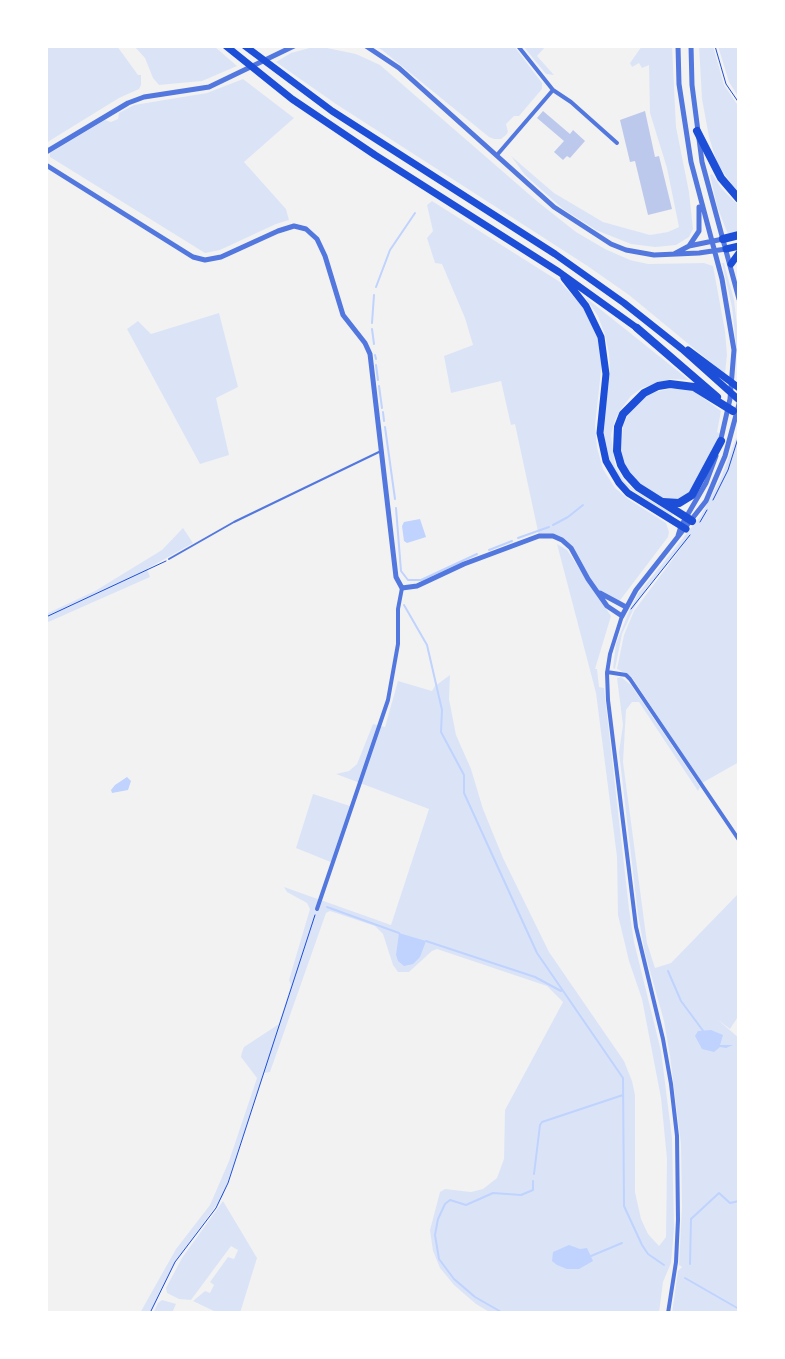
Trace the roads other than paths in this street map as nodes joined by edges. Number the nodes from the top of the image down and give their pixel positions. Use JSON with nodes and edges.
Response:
{"nodes":[{"id":1,"x":226,"y":46,"type":"edge"},
{"id":2,"x":245,"y":46,"type":"edge"},
{"id":3,"x":294,"y":46,"type":"edge"},
{"id":4,"x":366,"y":46,"type":"edge"},
{"id":5,"x":518,"y":46,"type":"edge"},
{"id":6,"x":678,"y":46,"type":"edge"},
{"id":7,"x":691,"y":46,"type":"edge"},
{"id":8,"x":552,"y":90,"type":"junction"},
{"id":9,"x":697,"y":131,"type":"junction"},
{"id":10,"x":617,"y":143,"type":"dead end"},
{"id":11,"x":46,"y":152,"type":"edge"},
{"id":12,"x":497,"y":155,"type":"junction"},
{"id":13,"x":46,"y":165,"type":"edge"},
{"id":14,"x":698,"y":194,"type":"junction"},
{"id":15,"x":739,"y":200,"type":"edge"},
{"id":16,"x":739,"y":235,"type":"edge"},
{"id":17,"x":723,"y":239,"type":"junction"},
{"id":18,"x":711,"y":241,"type":"junction"},
{"id":19,"x":689,"y":246,"type":"junction"},
{"id":20,"x":739,"y":246,"type":"edge"},
{"id":21,"x":726,"y":249,"type":"junction"},
{"id":22,"x":714,"y":251,"type":"junction"},
{"id":23,"x":739,"y":252,"type":"edge"},
{"id":24,"x":672,"y":255,"type":"junction"},
{"id":25,"x":731,"y":264,"type":"junction"},
{"id":26,"x":559,"y":272,"type":"junction"},
{"id":27,"x":739,"y":299,"type":"edge"},
{"id":28,"x":637,"y":328,"type":"joint"},
{"id":29,"x":682,"y":349,"type":"junction"},
{"id":30,"x":739,"y":388,"type":"edge"},
{"id":31,"x":739,"y":402,"type":"edge"},
{"id":32,"x":736,"y":414,"type":"edge"},
{"id":33,"x":721,"y":441,"type":"junction"},
{"id":34,"x":382,"y":451,"type":"junction"},
{"id":35,"x":658,"y":500,"type":"junction"},
{"id":36,"x":689,"y":519,"type":"junction"},
{"id":37,"x":683,"y":527,"type":"junction"},
{"id":38,"x":169,"y":559,"type":"road end"},
{"id":39,"x":402,"y":588,"type":"junction"},
{"id":40,"x":599,"y":593,"type":"junction"},
{"id":41,"x":626,"y":607,"type":"junction"},
{"id":42,"x":622,"y":616,"type":"junction"},
{"id":43,"x":607,"y":672,"type":"junction"},
{"id":44,"x":739,"y":840,"type":"edge"},
{"id":45,"x":317,"y":910,"type":"road end"},
{"id":46,"x":668,"y":1313,"type":"edge"}],
"edges":[{"from":1,"to":26,"type":"highway"},
{"from":2,"to":29,"type":"highway"},
{"from":3,"to":11,"type":"street"},
{"from":4,"to":12,"type":"street"},
{"from":5,"to":8,"type":"street"},
{"from":6,"to":14,"type":"street"},
{"from":7,"to":9,"type":"street"},
{"from":8,"to":10,"type":"street"},
{"from":8,"to":12,"type":"street"},
{"from":9,"to":15,"type":"highway"},
{"from":9,"to":17,"type":"street"},
{"from":12,"to":24,"type":"street"},
{"from":13,"to":34,"type":"street"},
{"from":14,"to":18,"type":"street"},
{"from":14,"to":19,"type":"street"},
{"from":16,"to":17,"type":"highway"},
{"from":17,"to":18,"type":"street"},
{"from":17,"to":21,"type":"street"},
{"from":18,"to":19,"type":"street"},
{"from":18,"to":22,"type":"street"},
{"from":19,"to":24,"type":"street"},
{"from":20,"to":21,"type":"highway"},
{"from":21,"to":22,"type":"street"},
{"from":21,"to":25,"type":"street"},
{"from":22,"to":24,"type":"street"},
{"from":22,"to":33,"type":"street"},
{"from":23,"to":25,"type":"highway"},
{"from":25,"to":27,"type":"street"},
{"from":26,"to":28,"type":"highway"},
{"from":26,"to":37,"type":"highway"},
{"from":28,"to":32,"type":"highway"},
{"from":29,"to":30,"type":"highway"},
{"from":29,"to":31,"type":"highway"},
{"from":31,"to":36,"type":"street"},
{"from":32,"to":35,"type":"highway"},
{"from":33,"to":35,"type":"highway"},
{"from":33,"to":36,"type":"street"},
{"from":34,"to":38,"type":"lane"},
{"from":34,"to":39,"type":"street"},
{"from":35,"to":36,"type":"highway"},
{"from":36,"to":37,"type":"street"},
{"from":37,"to":41,"type":"street"},
{"from":39,"to":40,"type":"street"},
{"from":39,"to":45,"type":"street"},
{"from":40,"to":41,"type":"street"},
{"from":40,"to":42,"type":"street"},
{"from":41,"to":42,"type":"street"},
{"from":42,"to":43,"type":"street"},
{"from":43,"to":44,"type":"street"},
{"from":43,"to":46,"type":"street"}]}
